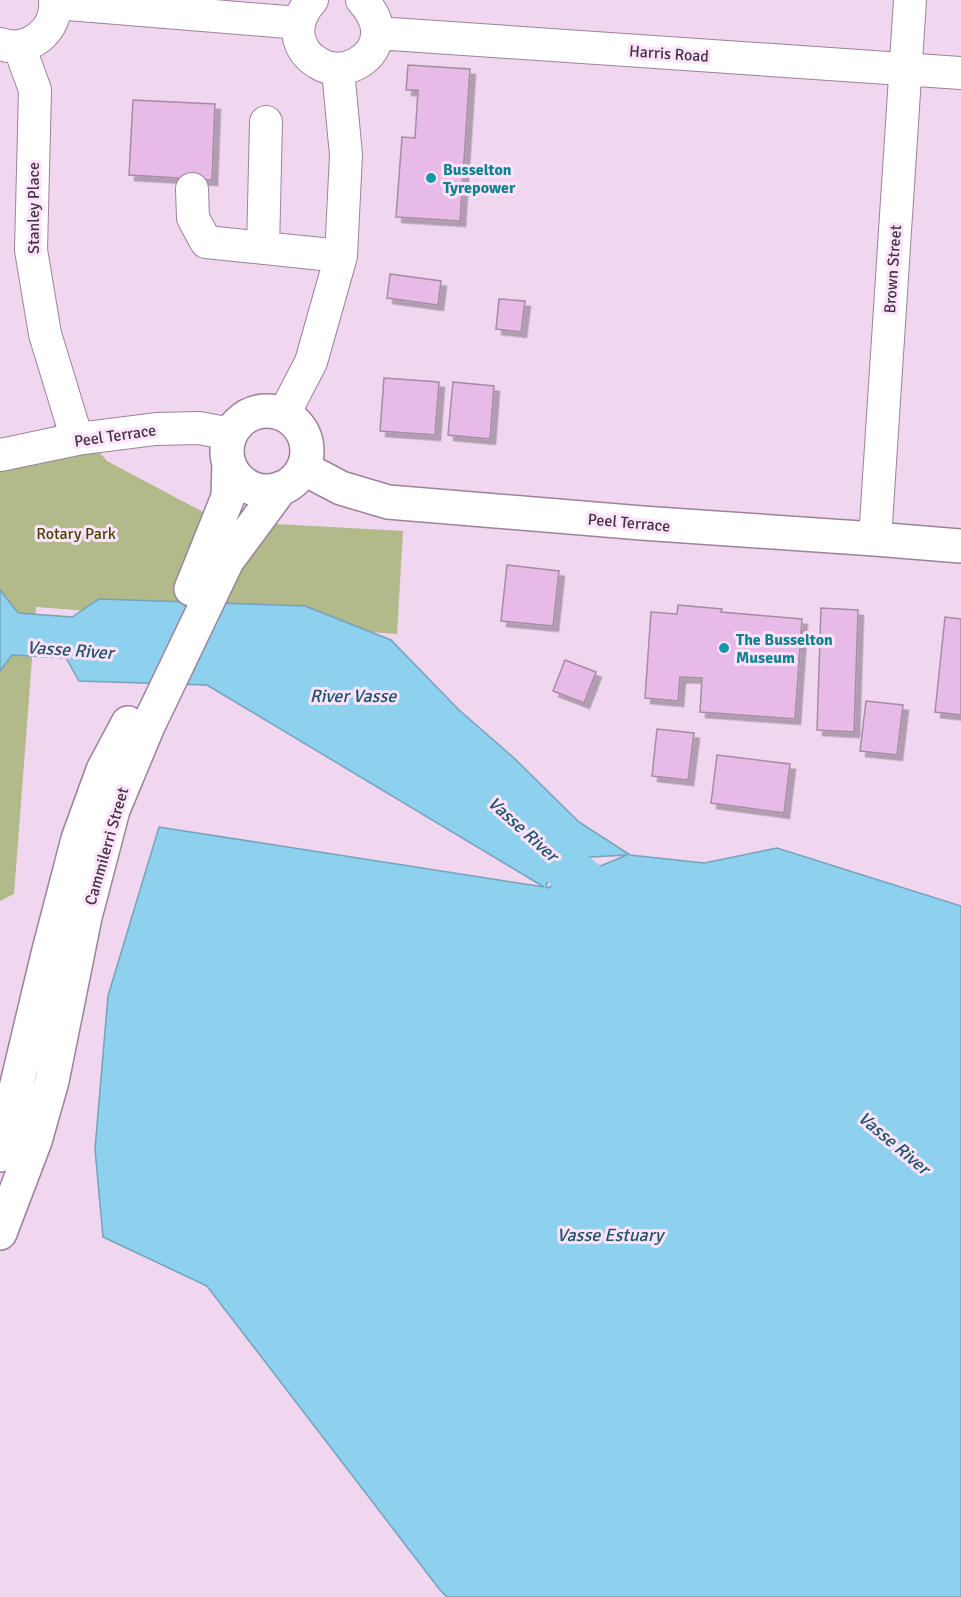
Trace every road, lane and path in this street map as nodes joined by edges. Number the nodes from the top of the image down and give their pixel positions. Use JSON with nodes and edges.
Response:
{"nodes":[{"id":1,"x":362,"y":0,"type":"edge"},
{"id":2,"x":910,"y":0,"type":"edge"},
{"id":3,"x":56,"y":2,"type":"edge"},
{"id":4,"x":305,"y":11,"type":"edge"},
{"id":5,"x":377,"y":33,"type":"junction"},
{"id":6,"x":9,"y":45,"type":"edge"},
{"id":7,"x":905,"y":69,"type":"junction"},
{"id":8,"x":338,"y":70,"type":"junction"},
{"id":9,"x":961,"y":73,"type":"edge"},
{"id":10,"x":266,"y":122,"type":"dead end"},
{"id":11,"x":192,"y":189,"type":"dead end"},
{"id":12,"x":263,"y":248,"type":"junction"},
{"id":13,"x":340,"y":256,"type":"junction"},
{"id":14,"x":284,"y":414,"type":"junction"},
{"id":15,"x":77,"y":439,"type":"junction"},
{"id":16,"x":230,"y":448,"type":"junction"},
{"id":17,"x":0,"y":455,"type":"edge"},
{"id":18,"x":292,"y":478,"type":"junction"},
{"id":19,"x":875,"y":539,"type":"junction"},
{"id":20,"x":961,"y":546,"type":"edge"},
{"id":21,"x":208,"y":576,"type":"junction"},
{"id":22,"x":139,"y":722,"type":"junction"},
{"id":23,"x":0,"y":1155,"type":"edge"},
{"id":24,"x":0,"y":1233,"type":"edge"}],
"edges":[{"from":1,"to":5,"type":"street"},
{"from":2,"to":7,"type":"street","name":"Brown Street"},
{"from":3,"to":4,"type":"street"},
{"from":3,"to":6,"type":"street"},
{"from":4,"to":8,"type":"street"},
{"from":5,"to":7,"type":"street","name":"Harris Road"},
{"from":5,"to":8,"type":"street"},
{"from":6,"to":15,"type":"street","name":"Stanley Place"},
{"from":7,"to":9,"type":"street","name":"Harris Road"},
{"from":7,"to":19,"type":"street","name":"Brown Street"},
{"from":8,"to":13,"type":"street"},
{"from":10,"to":12,"type":"street"},
{"from":11,"to":12,"type":"street"},
{"from":12,"to":13,"type":"street"},
{"from":13,"to":14,"type":"street"},
{"from":14,"to":16,"type":"main road"},
{"from":14,"to":18,"type":"main road"},
{"from":15,"to":16,"type":"street","name":"Peel Terrace"},
{"from":15,"to":17,"type":"street","name":"Peel Terrace"},
{"from":16,"to":18,"type":"main road"},
{"from":16,"to":21,"type":"main road","name":"Cammilerri Street"},
{"from":18,"to":19,"type":"main road","name":"Peel Terrace"},
{"from":18,"to":21,"type":"main road","name":"Cammilerri Street"},
{"from":19,"to":20,"type":"main road","name":"Peel Terrace"},
{"from":21,"to":22,"type":"main road","name":"Cammilerri Street"},
{"from":22,"to":23,"type":"main road","name":"Cammilerri Street"},
{"from":22,"to":24,"type":"main road","name":"Cammilerri Street"}]}
